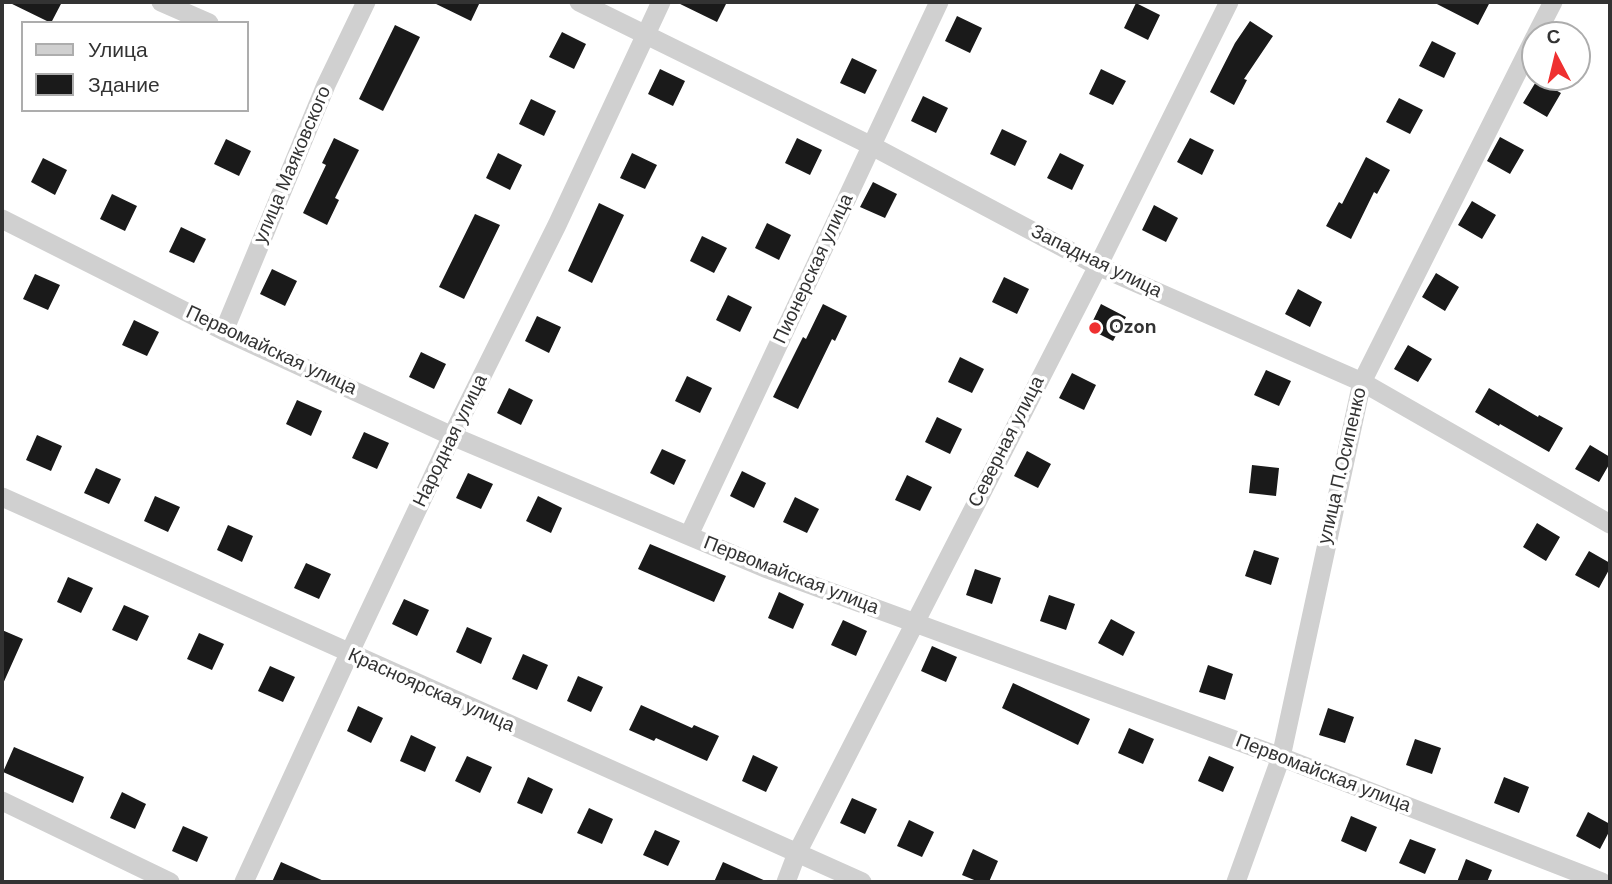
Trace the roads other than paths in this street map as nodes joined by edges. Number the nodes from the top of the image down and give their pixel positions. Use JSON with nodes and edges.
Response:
{"nodes":[{"id":1,"x":161,"y":2,"type":"edge"},
{"id":2,"x":366,"y":2,"type":"edge"},
{"id":3,"x":579,"y":2,"type":"edge"},
{"id":4,"x":661,"y":2,"type":"edge"},
{"id":5,"x":939,"y":2,"type":"edge"},
{"id":6,"x":1229,"y":2,"type":"edge"},
{"id":7,"x":1553,"y":2,"type":"edge"},
{"id":8,"x":204,"y":21,"type":"edge"},
{"id":9,"x":1544,"y":21,"type":"edge"},
{"id":10,"x":645,"y":36,"type":"junction"},
{"id":11,"x":1521,"y":66,"type":"edge"},
{"id":12,"x":872,"y":146,"type":"junction"},
{"id":13,"x":2,"y":219,"type":"edge"},
{"id":14,"x":1098,"y":266,"type":"junction"},
{"id":15,"x":224,"y":331,"type":"junction"},
{"id":16,"x":1362,"y":382,"type":"junction"},
{"id":17,"x":452,"y":436,"type":"junction"},
{"id":18,"x":2,"y":497,"type":"edge"},
{"id":19,"x":1610,"y":524,"type":"edge"},
{"id":20,"x":688,"y":535,"type":"junction"},
{"id":21,"x":913,"y":623,"type":"junction"},
{"id":22,"x":349,"y":654,"type":"junction"},
{"id":23,"x":1281,"y":757,"type":"junction"},
{"id":24,"x":2,"y":801,"type":"edge"},
{"id":25,"x":797,"y":853,"type":"junction"},
{"id":26,"x":170,"y":882,"type":"edge"},
{"id":27,"x":244,"y":882,"type":"edge"},
{"id":28,"x":786,"y":882,"type":"edge"},
{"id":29,"x":862,"y":882,"type":"edge"},
{"id":30,"x":1236,"y":882,"type":"edge"},
{"id":31,"x":1602,"y":882,"type":"edge"}],
"edges":[{"from":1,"to":8,"type":"street"},
{"from":2,"to":15,"type":"street","name":"улица Маяковского"},
{"from":3,"to":10,"type":"street","name":"Западная улица"},
{"from":4,"to":10,"type":"street","name":"Народная улица"},
{"from":5,"to":12,"type":"street","name":"Пионерская улица"},
{"from":6,"to":14,"type":"street","name":"Северная улица"},
{"from":7,"to":9,"type":"street","name":"улица П.Осипенко"},
{"from":10,"to":12,"type":"street","name":"Западная улица"},
{"from":10,"to":17,"type":"street","name":"Народная улица"},
{"from":11,"to":16,"type":"street","name":"улица П.Осипенко"},
{"from":12,"to":14,"type":"street","name":"Западная улица"},
{"from":12,"to":20,"type":"street","name":"Пионерская улица"},
{"from":13,"to":15,"type":"street","name":"Первомайская улица"},
{"from":14,"to":16,"type":"street","name":"Западная улица"},
{"from":14,"to":21,"type":"street","name":"Северная улица"},
{"from":15,"to":17,"type":"street","name":"Первомайская улица"},
{"from":16,"to":19,"type":"street","name":"Западная улица"},
{"from":16,"to":23,"type":"street","name":"улица П.Осипенко"},
{"from":17,"to":20,"type":"street","name":"Первомайская улица"},
{"from":17,"to":22,"type":"street","name":"Народная улица"},
{"from":18,"to":22,"type":"street","name":"Красноярская улица"},
{"from":20,"to":21,"type":"street","name":"Первомайская улица"},
{"from":21,"to":23,"type":"street","name":"Первомайская улица"},
{"from":21,"to":25,"type":"street","name":"Северная улица"},
{"from":22,"to":25,"type":"street","name":"Красноярская улица"},
{"from":22,"to":27,"type":"street","name":"Народная улица"},
{"from":23,"to":30,"type":"street","name":"улица П.Осипенко"},
{"from":23,"to":31,"type":"street","name":"Первомайская улица"},
{"from":24,"to":26,"type":"street"},
{"from":25,"to":28,"type":"street","name":"Северная улица"},
{"from":25,"to":29,"type":"street","name":"Красноярская улица"}]}
